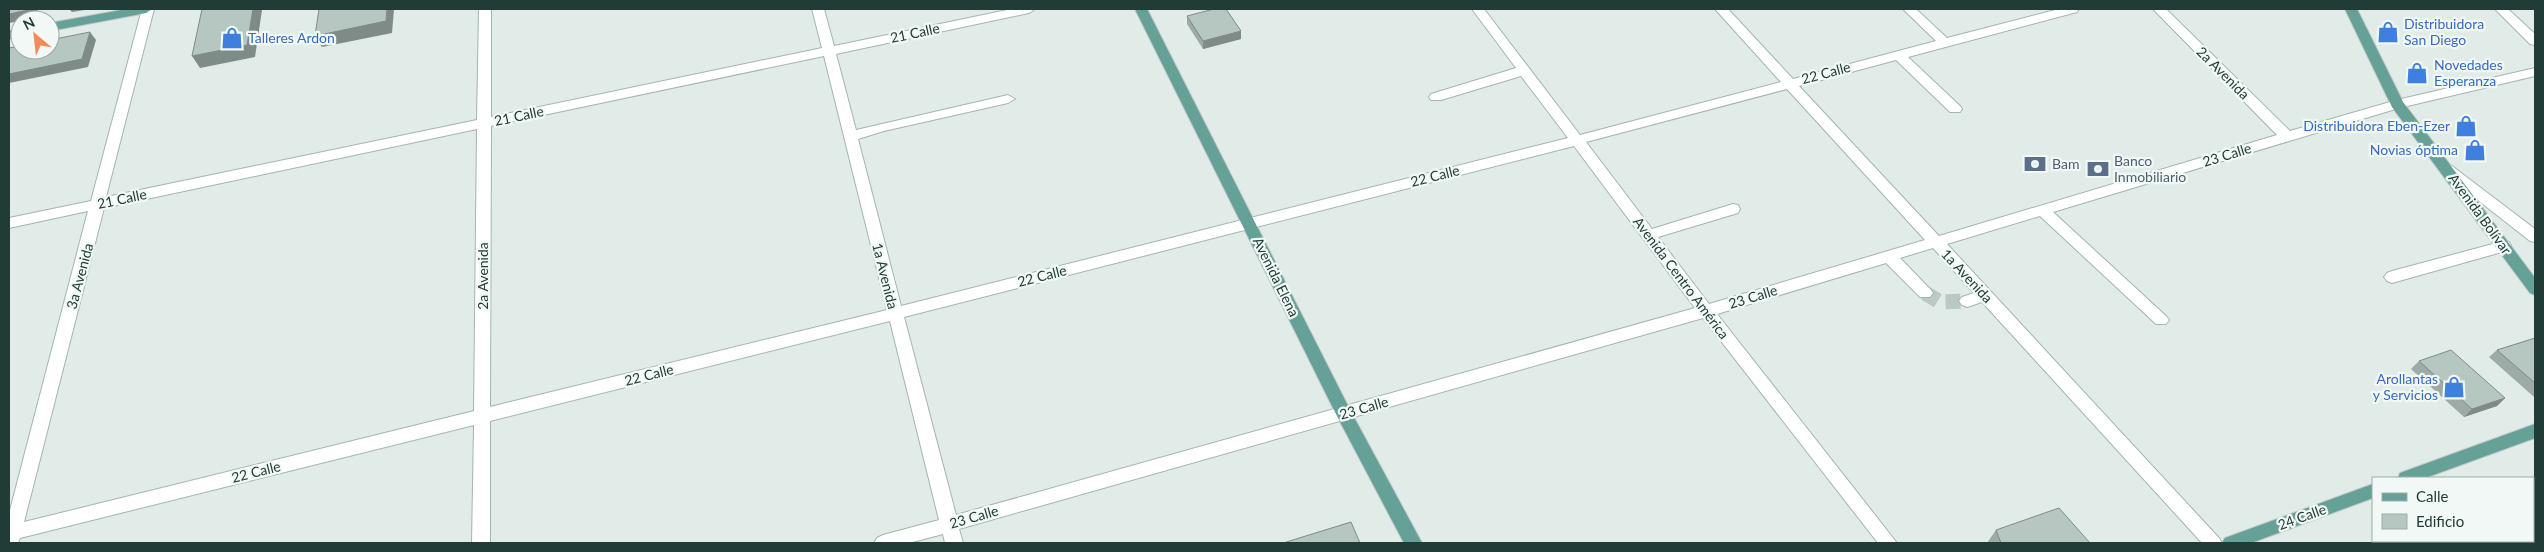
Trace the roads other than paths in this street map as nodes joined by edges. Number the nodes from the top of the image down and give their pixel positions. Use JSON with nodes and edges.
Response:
{"nodes":[{"id":1,"x":147,"y":9,"type":"edge"},
{"id":2,"x":485,"y":9,"type":"edge"},
{"id":3,"x":818,"y":9,"type":"edge"},
{"id":4,"x":1029,"y":9,"type":"edge"},
{"id":5,"x":1141,"y":9,"type":"edge"},
{"id":6,"x":1478,"y":9,"type":"edge"},
{"id":7,"x":1721,"y":9,"type":"edge"},
{"id":8,"x":1909,"y":9,"type":"edge"},
{"id":9,"x":2073,"y":9,"type":"edge"},
{"id":10,"x":2159,"y":9,"type":"edge"},
{"id":11,"x":2351,"y":9,"type":"edge"},
{"id":12,"x":2501,"y":9,"type":"edge"},
{"id":13,"x":60,"y":25,"type":"edge"},
{"id":14,"x":2535,"y":40,"type":"edge"},
{"id":15,"x":1944,"y":42,"type":"junction"},
{"id":16,"x":828,"y":51,"type":"junction"},
{"id":17,"x":1898,"y":54,"type":"junction"},
{"id":18,"x":1525,"y":70,"type":"junction"},
{"id":19,"x":2535,"y":72,"type":"edge"},
{"id":20,"x":1789,"y":83,"type":"junction"},
{"id":21,"x":1436,"y":97,"type":"dead end"},
{"id":22,"x":1008,"y":100,"type":"dead end"},
{"id":23,"x":2397,"y":104,"type":"junction"},
{"id":24,"x":1955,"y":109,"type":"dead end"},
{"id":25,"x":484,"y":123,"type":"junction"},
{"id":26,"x":2287,"y":137,"type":"junction"},
{"id":27,"x":850,"y":138,"type":"junction"},
{"id":28,"x":1577,"y":140,"type":"junction"},
{"id":29,"x":2448,"y":169,"type":"junction"},
{"id":30,"x":99,"y":204,"type":"junction"},
{"id":31,"x":1733,"y":209,"type":"dead end"},
{"id":32,"x":2042,"y":210,"type":"junction"},
{"id":33,"x":9,"y":222,"type":"edge"},
{"id":34,"x":1250,"y":223,"type":"junction"},
{"id":35,"x":1648,"y":235,"type":"junction"},
{"id":36,"x":2535,"y":236,"type":"edge"},
{"id":37,"x":1936,"y":242,"type":"junction"},
{"id":38,"x":2504,"y":246,"type":"junction"},
{"id":39,"x":1889,"y":256,"type":"junction"},
{"id":40,"x":2392,"y":277,"type":"dead end"},
{"id":41,"x":2535,"y":289,"type":"edge"},
{"id":42,"x":1926,"y":293,"type":"tunnel mouth"},
{"id":43,"x":1985,"y":295,"type":"junction"},
{"id":44,"x":1968,"y":301,"type":"tunnel mouth"},
{"id":45,"x":1706,"y":311,"type":"junction"},
{"id":46,"x":894,"y":314,"type":"junction"},
{"id":47,"x":2161,"y":320,"type":"dead end"},
{"id":48,"x":1344,"y":414,"type":"junction"},
{"id":49,"x":482,"y":416,"type":"junction"},
{"id":50,"x":2535,"y":431,"type":"edge"},
{"id":51,"x":2409,"y":477,"type":"edge"},
{"id":52,"x":2372,"y":491,"type":"edge"},
{"id":53,"x":949,"y":524,"type":"junction"},
{"id":54,"x":11,"y":536,"type":"edge"},
{"id":55,"x":481,"y":543,"type":"edge"},
{"id":56,"x":883,"y":543,"type":"edge"},
{"id":57,"x":954,"y":543,"type":"edge"},
{"id":58,"x":1413,"y":543,"type":"edge"},
{"id":59,"x":1888,"y":543,"type":"edge"},
{"id":60,"x":2213,"y":543,"type":"edge"},
{"id":61,"x":2231,"y":543,"type":"edge"}],
"edges":[{"from":1,"to":13,"type":"main road"},
{"from":1,"to":30,"type":"street","name":"3a Avenida"},
{"from":2,"to":25,"type":"street","name":"2a Avenida"},
{"from":3,"to":16,"type":"street","name":"1a Avenida"},
{"from":4,"to":16,"type":"street","name":"21 Calle"},
{"from":5,"to":34,"type":"main road","name":"Avenida Elena"},
{"from":6,"to":18,"type":"street","name":"Avenida Centro América"},
{"from":7,"to":20,"type":"street","name":"1a Avenida"},
{"from":8,"to":15,"type":"street"},
{"from":9,"to":15,"type":"street","name":"22 Calle"},
{"from":10,"to":26,"type":"street","name":"2a Avenida"},
{"from":11,"to":23,"type":"main road","name":"Avenida Bolívar"},
{"from":12,"to":14,"type":"street"},
{"from":15,"to":17,"type":"street","name":"22 Calle"},
{"from":16,"to":25,"type":"street","name":"21 Calle"},
{"from":16,"to":27,"type":"street","name":"1a Avenida"},
{"from":17,"to":20,"type":"street","name":"22 Calle"},
{"from":17,"to":24,"type":"street"},
{"from":18,"to":21,"type":"street"},
{"from":18,"to":28,"type":"street","name":"Avenida Centro América"},
{"from":19,"to":23,"type":"street","name":"23 Calle"},
{"from":20,"to":28,"type":"street","name":"22 Calle"},
{"from":20,"to":37,"type":"street","name":"1a Avenida"},
{"from":22,"to":27,"type":"street"},
{"from":23,"to":26,"type":"street","name":"23 Calle"},
{"from":23,"to":29,"type":"main road","name":"Avenida Bolívar"},
{"from":25,"to":30,"type":"street","name":"21 Calle"},
{"from":25,"to":49,"type":"street","name":"2a Avenida"},
{"from":26,"to":32,"type":"street","name":"23 Calle"},
{"from":27,"to":46,"type":"street","name":"1a Avenida"},
{"from":28,"to":34,"type":"street","name":"22 Calle"},
{"from":28,"to":35,"type":"street","name":"Avenida Centro América"},
{"from":29,"to":36,"type":"street"},
{"from":29,"to":38,"type":"main road","name":"Avenida Bolívar"},
{"from":30,"to":33,"type":"street","name":"21 Calle"},
{"from":30,"to":54,"type":"street","name":"3a Avenida"},
{"from":31,"to":35,"type":"street"},
{"from":32,"to":37,"type":"street","name":"23 Calle"},
{"from":32,"to":47,"type":"street"},
{"from":34,"to":46,"type":"street","name":"22 Calle"},
{"from":34,"to":48,"type":"main road","name":"Avenida Elena"},
{"from":35,"to":45,"type":"street","name":"Avenida Centro América"},
{"from":37,"to":39,"type":"street","name":"23 Calle"},
{"from":37,"to":43,"type":"street","name":"1a Avenida"},
{"from":38,"to":40,"type":"street"},
{"from":38,"to":41,"type":"main road","name":"Avenida Bolívar"},
{"from":39,"to":42,"type":"street"},
{"from":39,"to":45,"type":"street","name":"23 Calle"},
{"from":43,"to":44,"type":"street"},
{"from":43,"to":60,"type":"street","name":"1a Avenida"},
{"from":45,"to":48,"type":"street","name":"23 Calle"},
{"from":45,"to":59,"type":"street","name":"Avenida Centro América"},
{"from":46,"to":49,"type":"street","name":"22 Calle"},
{"from":46,"to":53,"type":"street","name":"1a Avenida"},
{"from":48,"to":53,"type":"street","name":"23 Calle"},
{"from":48,"to":58,"type":"main road","name":"Avenida Elena"},
{"from":49,"to":54,"type":"street","name":"22 Calle"},
{"from":49,"to":55,"type":"street","name":"2a Avenida"},
{"from":50,"to":51,"type":"main road"},
{"from":52,"to":61,"type":"main road","name":"24 Calle"},
{"from":53,"to":56,"type":"street","name":"23 Calle"},
{"from":53,"to":57,"type":"street","name":"1a Avenida"}]}
